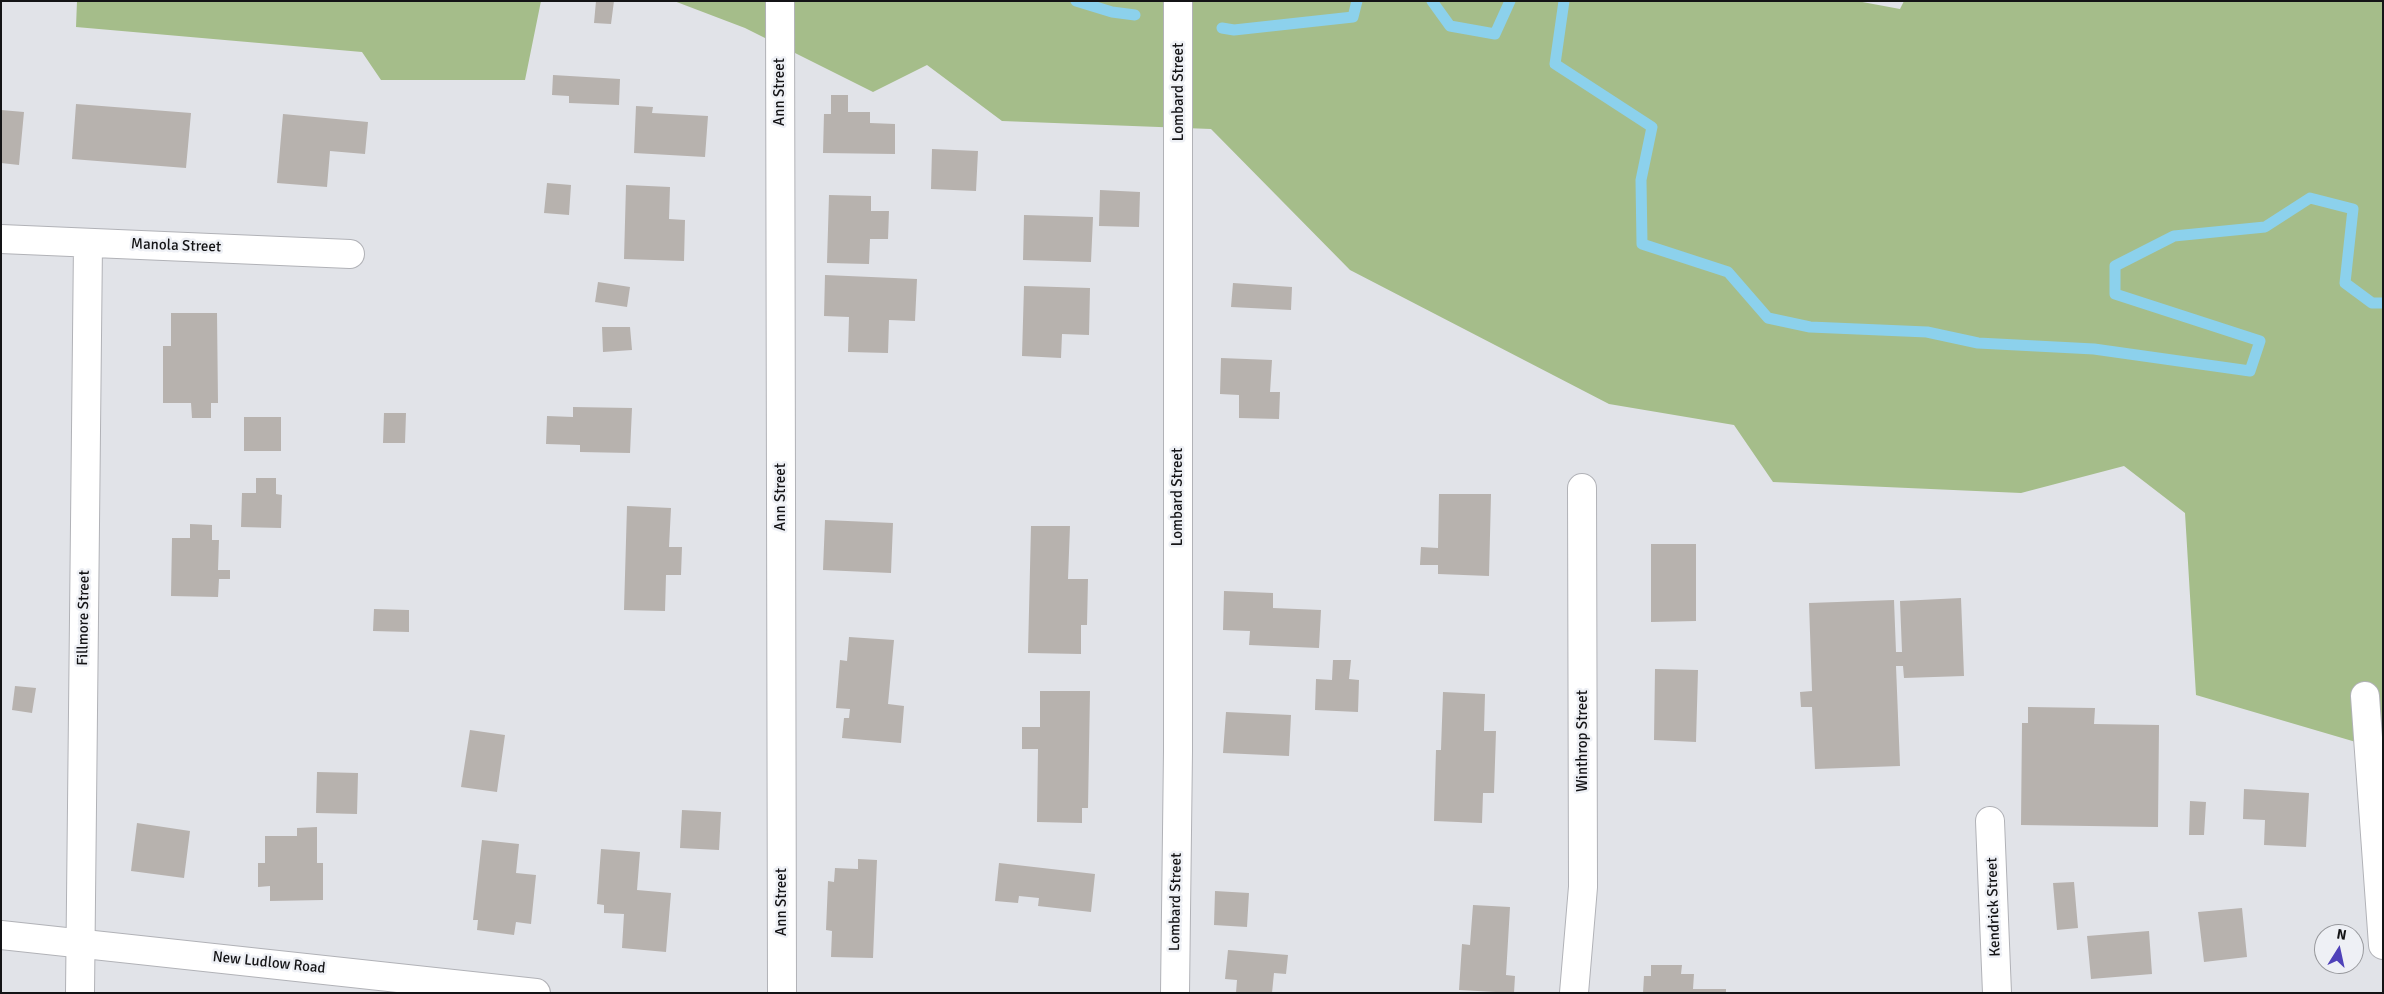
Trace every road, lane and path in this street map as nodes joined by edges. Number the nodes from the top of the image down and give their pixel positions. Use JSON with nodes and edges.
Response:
{"nodes":[{"id":1,"x":780,"y":1,"type":"edge"},
{"id":2,"x":1178,"y":1,"type":"edge"},
{"id":3,"x":1,"y":239,"type":"edge"},
{"id":4,"x":88,"y":243,"type":"junction"},
{"id":5,"x":350,"y":254,"type":"dead end"},
{"id":6,"x":1582,"y":488,"type":"dead end"},
{"id":7,"x":2365,"y":696,"type":"dead end"},
{"id":8,"x":1990,"y":821,"type":"dead end"},
{"id":9,"x":1,"y":934,"type":"edge"},
{"id":10,"x":80,"y":943,"type":"junction"},
{"id":11,"x":2383,"y":945,"type":"edge"},
{"id":12,"x":80,"y":993,"type":"edge"},
{"id":13,"x":536,"y":993,"type":"edge"},
{"id":14,"x":782,"y":993,"type":"edge"},
{"id":15,"x":1174,"y":993,"type":"edge"},
{"id":16,"x":1574,"y":993,"type":"edge"},
{"id":17,"x":1997,"y":993,"type":"edge"}],
"edges":[{"from":1,"to":14,"type":"street","name":"Ann Street"},
{"from":2,"to":15,"type":"street","name":"Lombard Street"},
{"from":3,"to":4,"type":"street","name":"Manola Street"},
{"from":4,"to":5,"type":"street","name":"Manola Street"},
{"from":4,"to":10,"type":"street","name":"Fillmore Street"},
{"from":6,"to":16,"type":"street","name":"Winthrop Street"},
{"from":7,"to":11,"type":"street"},
{"from":8,"to":17,"type":"street","name":"Kendrick Street"},
{"from":9,"to":10,"type":"street","name":"New Ludlow Road"},
{"from":10,"to":12,"type":"street","name":"Fillmore Street"},
{"from":10,"to":13,"type":"street","name":"New Ludlow Road"}]}
